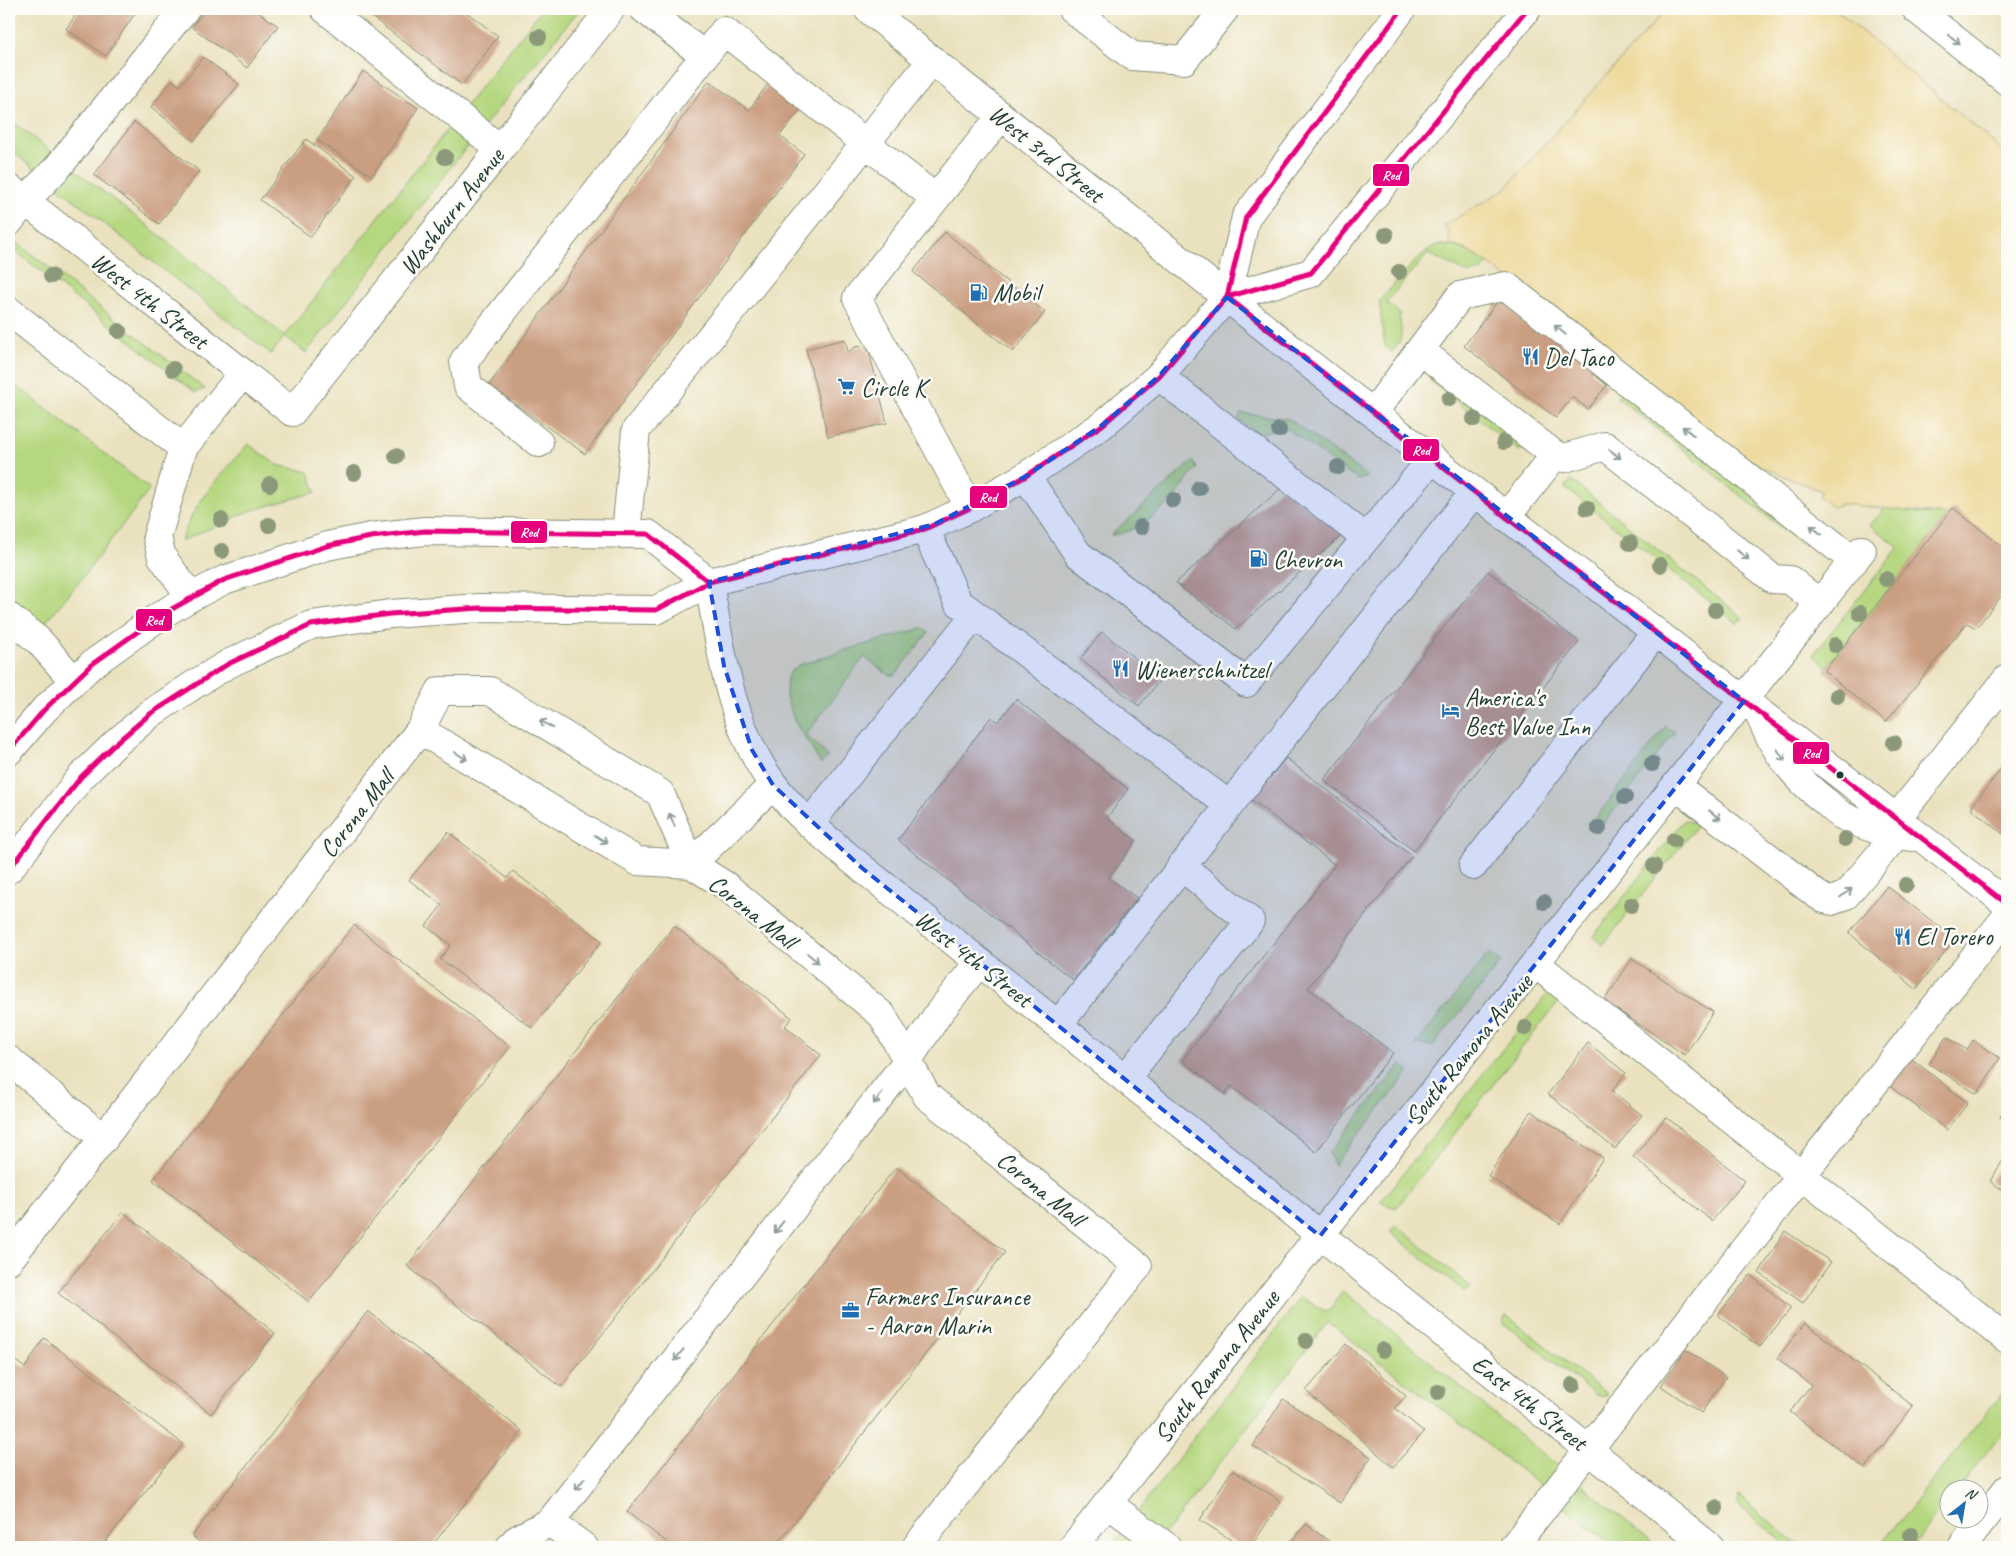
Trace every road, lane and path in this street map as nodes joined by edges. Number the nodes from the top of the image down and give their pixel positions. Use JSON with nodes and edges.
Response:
{"nodes":[{"id":1,"x":185,"y":9,"type":"edge"},
{"id":2,"x":325,"y":9,"type":"edge"},
{"id":3,"x":611,"y":9,"type":"edge"},
{"id":4,"x":644,"y":9,"type":"edge"},
{"id":5,"x":868,"y":9,"type":"edge"},
{"id":6,"x":1072,"y":9,"type":"edge"},
{"id":7,"x":1226,"y":9,"type":"edge"},
{"id":8,"x":1402,"y":9,"type":"edge"},
{"id":9,"x":1527,"y":9,"type":"edge"},
{"id":10,"x":1916,"y":9,"type":"edge"},
{"id":11,"x":705,"y":56,"type":"junction"},
{"id":12,"x":932,"y":60,"type":"junction"},
{"id":13,"x":2007,"y":81,"type":"edge"},
{"id":14,"x":1001,"y":116,"type":"junction"},
{"id":15,"x":865,"y":144,"type":"junction"},
{"id":16,"x":500,"y":149,"type":"junction"},
{"id":17,"x":17,"y":194,"type":"edge"},
{"id":18,"x":935,"y":198,"type":"junction"},
{"id":19,"x":9,"y":222,"type":"edge"},
{"id":20,"x":1227,"y":298,"type":"junction"},
{"id":21,"x":9,"y":311,"type":"edge"},
{"id":22,"x":1421,"y":351,"type":"junction"},
{"id":23,"x":243,"y":373,"type":"junction"},
{"id":24,"x":1159,"y":376,"type":"junction"},
{"id":25,"x":292,"y":412,"type":"joint"},
{"id":26,"x":1373,"y":413,"type":"junction"},
{"id":27,"x":539,"y":443,"type":"dead end"},
{"id":28,"x":183,"y":448,"type":"junction"},
{"id":29,"x":1555,"y":455,"type":"junction"},
{"id":30,"x":1432,"y":459,"type":"junction"},
{"id":31,"x":1026,"y":476,"type":"junction"},
{"id":32,"x":1474,"y":492,"type":"junction"},
{"id":33,"x":970,"y":508,"type":"junction"},
{"id":34,"x":1506,"y":517,"type":"junction"},
{"id":35,"x":925,"y":529,"type":"junction"},
{"id":36,"x":626,"y":534,"type":"junction"},
{"id":37,"x":1366,"y":538,"type":"junction"},
{"id":38,"x":709,"y":582,"type":"junction"},
{"id":39,"x":191,"y":597,"type":"junction"},
{"id":40,"x":1820,"y":604,"type":"junction"},
{"id":41,"x":974,"y":616,"type":"junction"},
{"id":42,"x":9,"y":617,"type":"edge"},
{"id":43,"x":1656,"y":632,"type":"junction"},
{"id":44,"x":2007,"y":679,"type":"edge"},
{"id":45,"x":74,"y":681,"type":"junction"},
{"id":46,"x":1751,"y":707,"type":"junction"},
{"id":47,"x":420,"y":730,"type":"junction"},
{"id":48,"x":9,"y":751,"type":"edge"},
{"id":49,"x":774,"y":785,"type":"junction"},
{"id":50,"x":1676,"y":786,"type":"junction"},
{"id":51,"x":1229,"y":805,"type":"junction"},
{"id":52,"x":810,"y":823,"type":"junction"},
{"id":53,"x":1897,"y":826,"type":"junction"},
{"id":54,"x":691,"y":864,"type":"junction"},
{"id":55,"x":1181,"y":866,"type":"junction"},
{"id":56,"x":1473,"y":866,"type":"dead end"},
{"id":57,"x":9,"y":869,"type":"edge"},
{"id":58,"x":2007,"y":889,"type":"edge"},
{"id":59,"x":2007,"y":904,"type":"edge"},
{"id":60,"x":2007,"y":916,"type":"edge"},
{"id":61,"x":979,"y":962,"type":"junction"},
{"id":62,"x":1536,"y":964,"type":"junction"},
{"id":63,"x":1058,"y":1025,"type":"junction"},
{"id":64,"x":9,"y":1060,"type":"edge"},
{"id":65,"x":908,"y":1060,"type":"junction"},
{"id":66,"x":1125,"y":1079,"type":"junction"},
{"id":67,"x":104,"y":1139,"type":"junction"},
{"id":68,"x":1802,"y":1175,"type":"junction"},
{"id":69,"x":1320,"y":1236,"type":"junction"},
{"id":70,"x":1348,"y":1258,"type":"joint"},
{"id":71,"x":9,"y":1260,"type":"edge"},
{"id":72,"x":2007,"y":1339,"type":"edge"},
{"id":73,"x":1590,"y":1450,"type":"junction"},
{"id":74,"x":2007,"y":1489,"type":"edge"},
{"id":75,"x":1108,"y":1503,"type":"junction"},
{"id":76,"x":550,"y":1522,"type":"junction"},
{"id":77,"x":510,"y":1547,"type":"edge"},
{"id":78,"x":584,"y":1547,"type":"edge"},
{"id":79,"x":916,"y":1547,"type":"edge"},
{"id":80,"x":1073,"y":1547,"type":"edge"},
{"id":81,"x":1167,"y":1547,"type":"edge"},
{"id":82,"x":1513,"y":1547,"type":"edge"},
{"id":83,"x":1710,"y":1547,"type":"edge"},
{"id":84,"x":1962,"y":1547,"type":"edge"}],
"edges":[{"from":1,"to":17,"type":"main road"},
{"from":2,"to":16,"type":"main road"},
{"from":3,"to":16,"type":"main road","name":"Washburn Avenue"},
{"from":4,"to":11,"type":"main road"},
{"from":5,"to":12,"type":"main road","name":"West 3rd Street"},
{"from":6,"to":7,"type":"main road"},
{"from":8,"to":20,"type":"main road"},
{"from":9,"to":20,"type":"main road"},
{"from":10,"to":13,"type":"main road","one_way":true},
{"from":11,"to":15,"type":"main road"},
{"from":11,"to":27,"type":"main road"},
{"from":12,"to":14,"type":"main road","name":"West 3rd Street"},
{"from":12,"to":15,"type":"main road"},
{"from":14,"to":18,"type":"main road"},
{"from":14,"to":20,"type":"main road","name":"West 3rd Street"},
{"from":15,"to":18,"type":"main road"},
{"from":15,"to":36,"type":"main road"},
{"from":16,"to":25,"type":"main road","name":"Washburn Avenue"},
{"from":17,"to":19,"type":"main road"},
{"from":17,"to":23,"type":"main road","name":"West 4th Street"},
{"from":18,"to":33,"type":"main road"},
{"from":20,"to":24,"type":"main road"},
{"from":20,"to":26,"type":"main road","name":"West 3rd Street"},
{"from":21,"to":28,"type":"main road"},
{"from":22,"to":26,"type":"main road"},
{"from":22,"to":29,"type":"main road"},
{"from":40,"to":22,"type":"main road","name":"South Ramona Avenue","one_way":true},
{"from":23,"to":25,"type":"main road","name":"West 4th Street"},
{"from":23,"to":28,"type":"main road"},
{"from":24,"to":31,"type":"main road"},
{"from":24,"to":37,"type":"main road"},
{"from":26,"to":30,"type":"main road","name":"West 3rd Street"},
{"from":28,"to":39,"type":"main road"},
{"from":29,"to":34,"type":"main road"},
{"from":29,"to":40,"type":"main road","one_way":true},
{"from":30,"to":32,"type":"main road","name":"West 3rd Street"},
{"from":30,"to":37,"type":"main road"},
{"from":31,"to":33,"type":"main road"},
{"from":31,"to":37,"type":"main road"},
{"from":32,"to":34,"type":"main road","name":"West 3rd Street"},
{"from":32,"to":51,"type":"main road"},
{"from":33,"to":35,"type":"main road"},
{"from":34,"to":43,"type":"main road","name":"West 3rd Street"},
{"from":35,"to":38,"type":"main road"},
{"from":35,"to":41,"type":"main road"},
{"from":36,"to":38,"type":"main road"},
{"from":36,"to":39,"type":"main road"},
{"from":38,"to":49,"type":"main road","name":"West 4th Street"},
{"from":38,"to":57,"type":"main road"},
{"from":39,"to":45,"type":"main road"},
{"from":40,"to":46,"type":"main road","name":"South Ramona Avenue"},
{"from":41,"to":51,"type":"main road"},
{"from":41,"to":52,"type":"main road"},
{"from":42,"to":45,"type":"main road"},
{"from":43,"to":46,"type":"main road","name":"West 3rd Street"},
{"from":43,"to":56,"type":"main road"},
{"from":44,"to":53,"type":"main road"},
{"from":45,"to":48,"type":"main road"},
{"from":46,"to":50,"type":"main road","name":"South Ramona Avenue"},
{"from":46,"to":53,"type":"main road"},
{"from":47,"to":54,"type":"main road","name":"Corona Mall","one_way":true},
{"from":54,"to":47,"type":"main road","one_way":true},
{"from":47,"to":67,"type":"main road","name":"Corona Mall"},
{"from":49,"to":52,"type":"main road","name":"West 4th Street"},
{"from":49,"to":54,"type":"main road","name":"Corona Mall"},
{"from":50,"to":53,"type":"main road","one_way":true},
{"from":50,"to":62,"type":"main road","name":"South Ramona Avenue"},
{"from":51,"to":55,"type":"main road"},
{"from":52,"to":61,"type":"main road","name":"West 4th Street"},
{"from":53,"to":58,"type":"main road"},
{"from":53,"to":59,"type":"main road"},
{"from":54,"to":65,"type":"main road","name":"Corona Mall","one_way":true},
{"from":55,"to":63,"type":"main road"},
{"from":55,"to":66,"type":"main road"},
{"from":60,"to":68,"type":"main road"},
{"from":61,"to":63,"type":"main road","name":"West 4th Street"},
{"from":61,"to":65,"type":"main road"},
{"from":62,"to":68,"type":"main road"},
{"from":62,"to":69,"type":"main road","name":"South Ramona Avenue"},
{"from":63,"to":66,"type":"main road","name":"West 4th Street"},
{"from":64,"to":67,"type":"main road"},
{"from":65,"to":76,"type":"main road","one_way":true},
{"from":65,"to":79,"type":"main road","name":"Corona Mall"},
{"from":66,"to":69,"type":"main road","name":"West 4th Street"},
{"from":67,"to":71,"type":"main road","name":"Corona Mall"},
{"from":68,"to":72,"type":"main road"},
{"from":68,"to":73,"type":"main road"},
{"from":69,"to":70,"type":"main road","name":"West 4th Street"},
{"from":69,"to":75,"type":"main road","name":"South Ramona Avenue"},
{"from":70,"to":73,"type":"main road","name":"East 4th Street"},
{"from":73,"to":82,"type":"main road"},
{"from":73,"to":83,"type":"main road","name":"East 4th Street"},
{"from":74,"to":84,"type":"main road"},
{"from":75,"to":80,"type":"main road","name":"South Ramona Avenue"},
{"from":75,"to":81,"type":"main road"},
{"from":76,"to":77,"type":"main road"},
{"from":76,"to":78,"type":"main road"}]}
